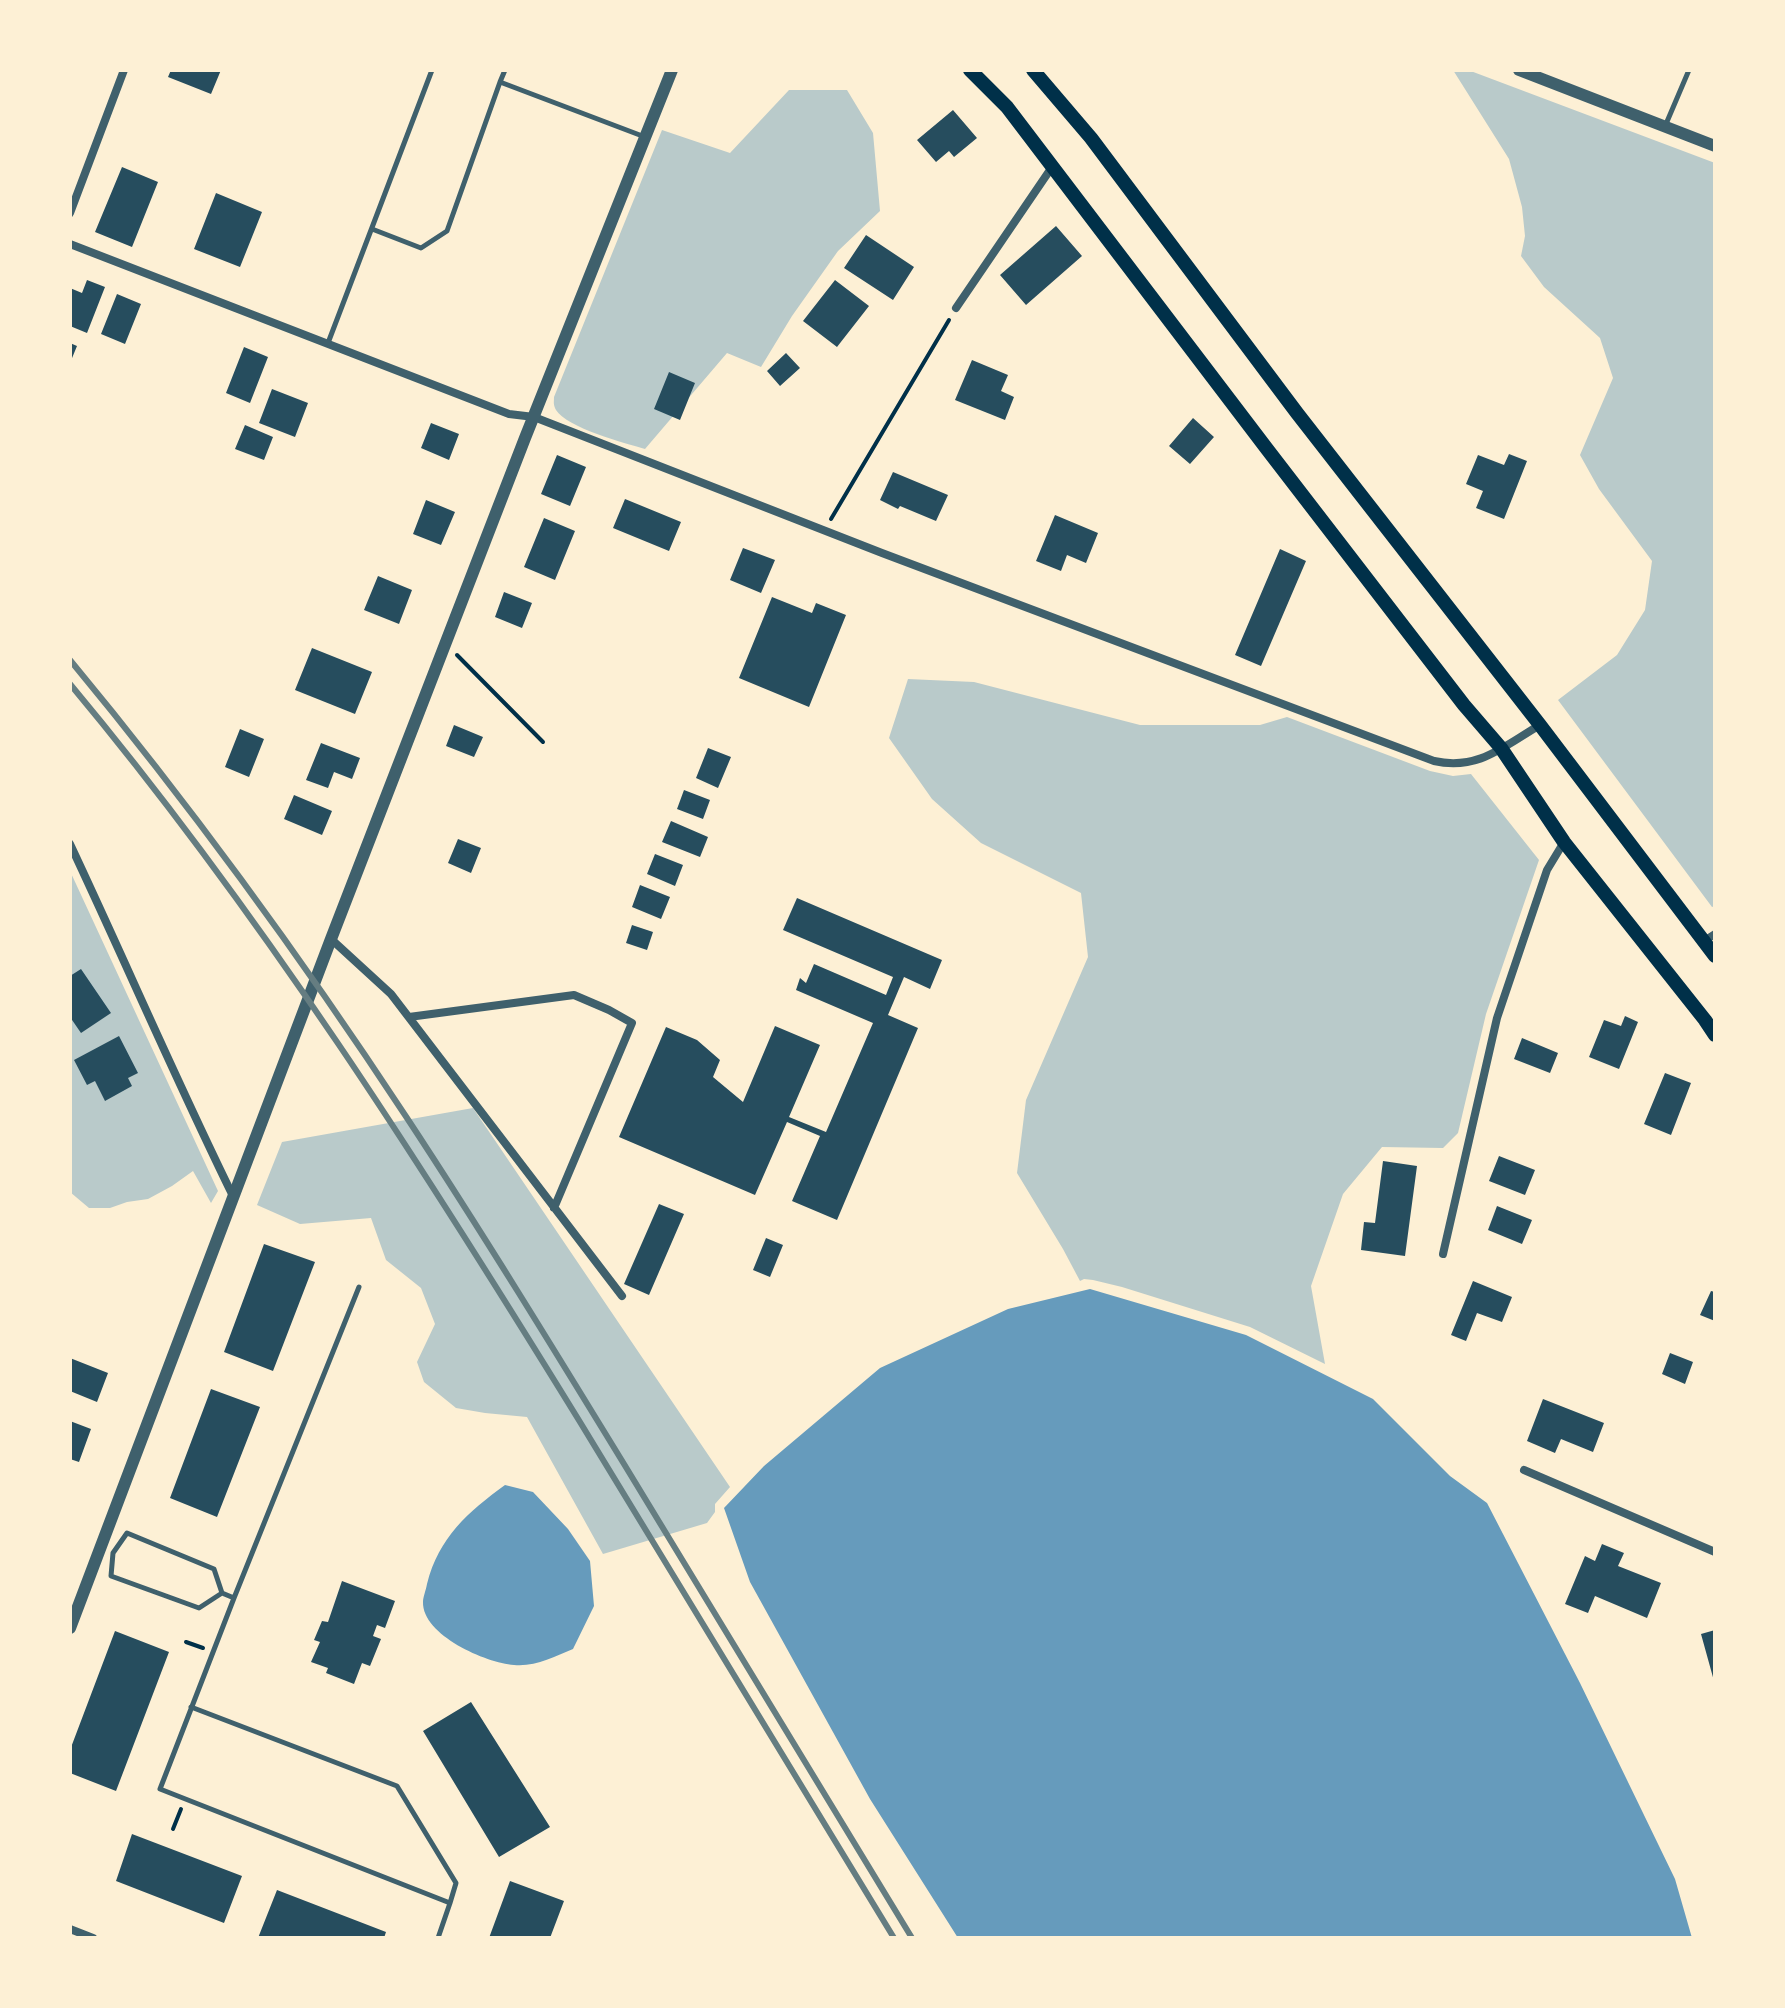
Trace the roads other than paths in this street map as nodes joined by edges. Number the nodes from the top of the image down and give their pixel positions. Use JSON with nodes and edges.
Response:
{"nodes":[{"id":1,"x":124,"y":70,"type":"edge"},
{"id":2,"x":432,"y":70,"type":"edge"},
{"id":3,"x":505,"y":70,"type":"edge"},
{"id":4,"x":672,"y":70,"type":"edge"},
{"id":5,"x":970,"y":70,"type":"edge"},
{"id":6,"x":1033,"y":70,"type":"edge"},
{"id":7,"x":1519,"y":70,"type":"edge"},
{"id":8,"x":1689,"y":70,"type":"edge"},
{"id":9,"x":500,"y":82,"type":"junction"},
{"id":10,"x":1665,"y":127,"type":"junction"},
{"id":11,"x":646,"y":137,"type":"junction"},
{"id":12,"x":1715,"y":146,"type":"edge"},
{"id":13,"x":1052,"y":167,"type":"junction"},
{"id":14,"x":70,"y":213,"type":"edge"},
{"id":15,"x":372,"y":229,"type":"junction"},
{"id":16,"x":70,"y":244,"type":"edge"},
{"id":17,"x":956,"y":308,"type":"road end"},
{"id":18,"x":328,"y":343,"type":"junction"},
{"id":19,"x":534,"y":417,"type":"junction"},
{"id":20,"x":1540,"y":725,"type":"junction"},
{"id":21,"x":1501,"y":748,"type":"junction"},
{"id":22,"x":1564,"y":842,"type":"junction"},
{"id":23,"x":70,"y":844,"type":"edge"},
{"id":24,"x":1710,"y":937,"type":"edge"},
{"id":25,"x":331,"y":939,"type":"junction"},
{"id":26,"x":1715,"y":956,"type":"edge"},
{"id":27,"x":409,"y":1017,"type":"junction"},
{"id":28,"x":1715,"y":1035,"type":"edge"},
{"id":29,"x":233,"y":1196,"type":"junction"},
{"id":30,"x":554,"y":1208,"type":"junction"},
{"id":31,"x":1443,"y":1254,"type":"dead end"},
{"id":32,"x":359,"y":1287,"type":"dead end"},
{"id":33,"x":622,"y":1296,"type":"dead end"},
{"id":34,"x":1524,"y":1470,"type":"dead end"},
{"id":35,"x":99,"y":1548,"type":"junction"},
{"id":36,"x":1715,"y":1552,"type":"edge"},
{"id":37,"x":113,"y":1553,"type":"junction"},
{"id":38,"x":222,"y":1593,"type":"junction"},
{"id":39,"x":234,"y":1598,"type":"junction"},
{"id":40,"x":70,"y":1628,"type":"edge"},
{"id":41,"x":191,"y":1707,"type":"junction"},
{"id":42,"x":450,"y":1903,"type":"junction"},
{"id":43,"x":70,"y":1929,"type":"edge"},
{"id":44,"x":93,"y":1938,"type":"edge"},
{"id":45,"x":438,"y":1938,"type":"edge"}],
"edges":[{"from":1,"to":14,"type":"street"},
{"from":2,"to":15,"type":"lane"},
{"from":3,"to":9,"type":"lane"},
{"from":4,"to":11,"type":"street"},
{"from":5,"to":13,"type":"main road"},
{"from":6,"to":20,"type":"main road"},
{"from":7,"to":10,"type":"street"},
{"from":8,"to":10,"type":"lane"},
{"from":9,"to":11,"type":"lane"},
{"from":9,"to":15,"type":"lane"},
{"from":10,"to":12,"type":"street"},
{"from":11,"to":19,"type":"street"},
{"from":13,"to":17,"type":"street"},
{"from":13,"to":21,"type":"main road"},
{"from":15,"to":18,"type":"lane"},
{"from":16,"to":18,"type":"street"},
{"from":18,"to":19,"type":"street"},
{"from":19,"to":21,"type":"street"},
{"from":19,"to":25,"type":"street"},
{"from":20,"to":21,"type":"street"},
{"from":20,"to":24,"type":"main road"},
{"from":21,"to":22,"type":"main road"},
{"from":22,"to":28,"type":"main road"},
{"from":22,"to":31,"type":"street"},
{"from":23,"to":29,"type":"street"},
{"from":24,"to":26,"type":"main road"},
{"from":25,"to":27,"type":"street"},
{"from":25,"to":29,"type":"street"},
{"from":27,"to":30,"type":"street"},
{"from":27,"to":30,"type":"street"},
{"from":29,"to":35,"type":"street"},
{"from":30,"to":33,"type":"street"},
{"from":32,"to":39,"type":"lane"},
{"from":34,"to":36,"type":"street"},
{"from":35,"to":37,"type":"lane"},
{"from":35,"to":40,"type":"street"},
{"from":37,"to":38,"type":"lane"},
{"from":37,"to":38,"type":"lane"},
{"from":38,"to":39,"type":"lane"},
{"from":39,"to":41,"type":"lane"},
{"from":41,"to":42,"type":"lane"},
{"from":41,"to":42,"type":"lane"},
{"from":42,"to":45,"type":"lane"},
{"from":43,"to":44,"type":"street"}]}
